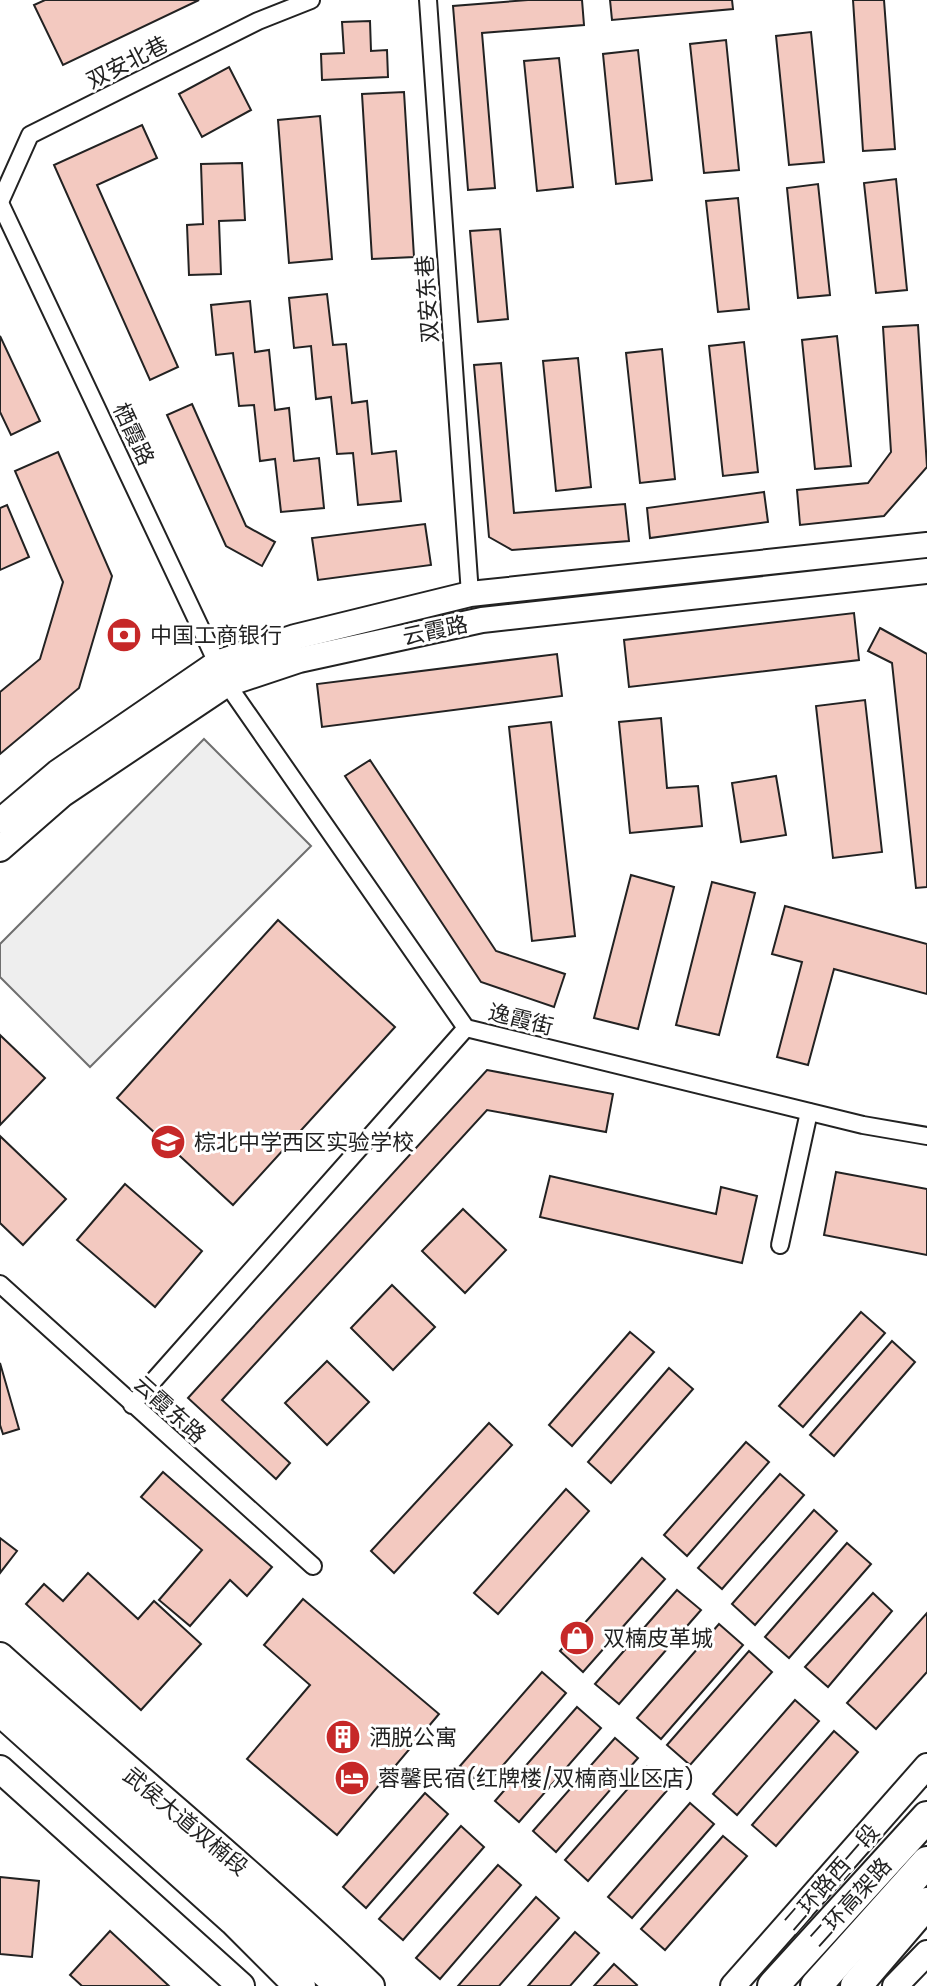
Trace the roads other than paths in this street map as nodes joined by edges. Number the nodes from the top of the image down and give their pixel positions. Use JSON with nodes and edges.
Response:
{"nodes":[{"id":1,"x":311,"y":0,"type":"edge"},
{"id":2,"x":428,"y":0,"type":"edge"},
{"id":3,"x":0,"y":202,"type":"edge"},
{"id":4,"x":927,"y":545,"type":"edge"},
{"id":5,"x":927,"y":571,"type":"edge"},
{"id":6,"x":470,"y":594,"type":"junction"},
{"id":7,"x":222,"y":673,"type":"junction"},
{"id":8,"x":0,"y":821,"type":"edge"},
{"id":9,"x":0,"y":849,"type":"edge"},
{"id":10,"x":466,"y":1028,"type":"junction"},
{"id":11,"x":809,"y":1112,"type":"junction"},
{"id":12,"x":927,"y":1136,"type":"edge"},
{"id":13,"x":780,"y":1245,"type":"dead end"},
{"id":14,"x":0,"y":1284,"type":"edge"},
{"id":15,"x":132,"y":1405,"type":"junction"},
{"id":16,"x":313,"y":1566,"type":"dead end"},
{"id":17,"x":0,"y":1656,"type":"edge"},
{"id":18,"x":0,"y":1680,"type":"edge"},
{"id":19,"x":0,"y":1710,"type":"edge"},
{"id":20,"x":927,"y":1766,"type":"edge"},
{"id":21,"x":0,"y":1769,"type":"edge"},
{"id":22,"x":927,"y":1817,"type":"edge"},
{"id":23,"x":927,"y":1862,"type":"edge"},
{"id":24,"x":927,"y":1903,"type":"edge"},
{"id":25,"x":927,"y":1953,"type":"edge"},
{"id":26,"x":241,"y":1986,"type":"edge"},
{"id":27,"x":300,"y":1986,"type":"edge"},
{"id":28,"x":341,"y":1986,"type":"edge"},
{"id":29,"x":371,"y":1986,"type":"edge"},
{"id":30,"x":733,"y":1986,"type":"edge"},
{"id":31,"x":773,"y":1986,"type":"edge"},
{"id":32,"x":816,"y":1986,"type":"edge"},
{"id":33,"x":856,"y":1986,"type":"edge"},
{"id":34,"x":895,"y":1986,"type":"edge"}],
"edges":[{"from":1,"to":3,"type":"street","name":"双安北巷"},
{"from":2,"to":6,"type":"street","name":"双安东巷"},
{"from":3,"to":7,"type":"street","name":"栖霞路"},
{"from":4,"to":6,"type":"street"},
{"from":5,"to":7,"type":"street","name":"云霞路"},
{"from":6,"to":7,"type":"street"},
{"from":7,"to":8,"type":"street"},
{"from":7,"to":9,"type":"street","name":"云霞路"},
{"from":7,"to":10,"type":"street","name":"逸霞街"},
{"from":10,"to":11,"type":"street","name":"逸霞街"},
{"from":10,"to":15,"type":"street"},
{"from":11,"to":12,"type":"street","name":"逸霞街"},
{"from":11,"to":13,"type":"street"},
{"from":14,"to":15,"type":"street","name":"云霞东路"},
{"from":15,"to":16,"type":"street","name":"云霞东路"},
{"from":17,"to":29,"type":"main road","name":"武侯大道双楠段"},
{"from":18,"to":28,"type":"highway"},
{"from":19,"to":27,"type":"highway"},
{"from":20,"to":30,"type":"street","name":"二环路西一段"},
{"from":21,"to":26,"type":"main road"},
{"from":22,"to":31,"type":"highway","name":"二环高架路"},
{"from":23,"to":32,"type":"highway","name":"二环高架路"},
{"from":24,"to":33,"type":"highway"},
{"from":25,"to":34,"type":"street"}]}
